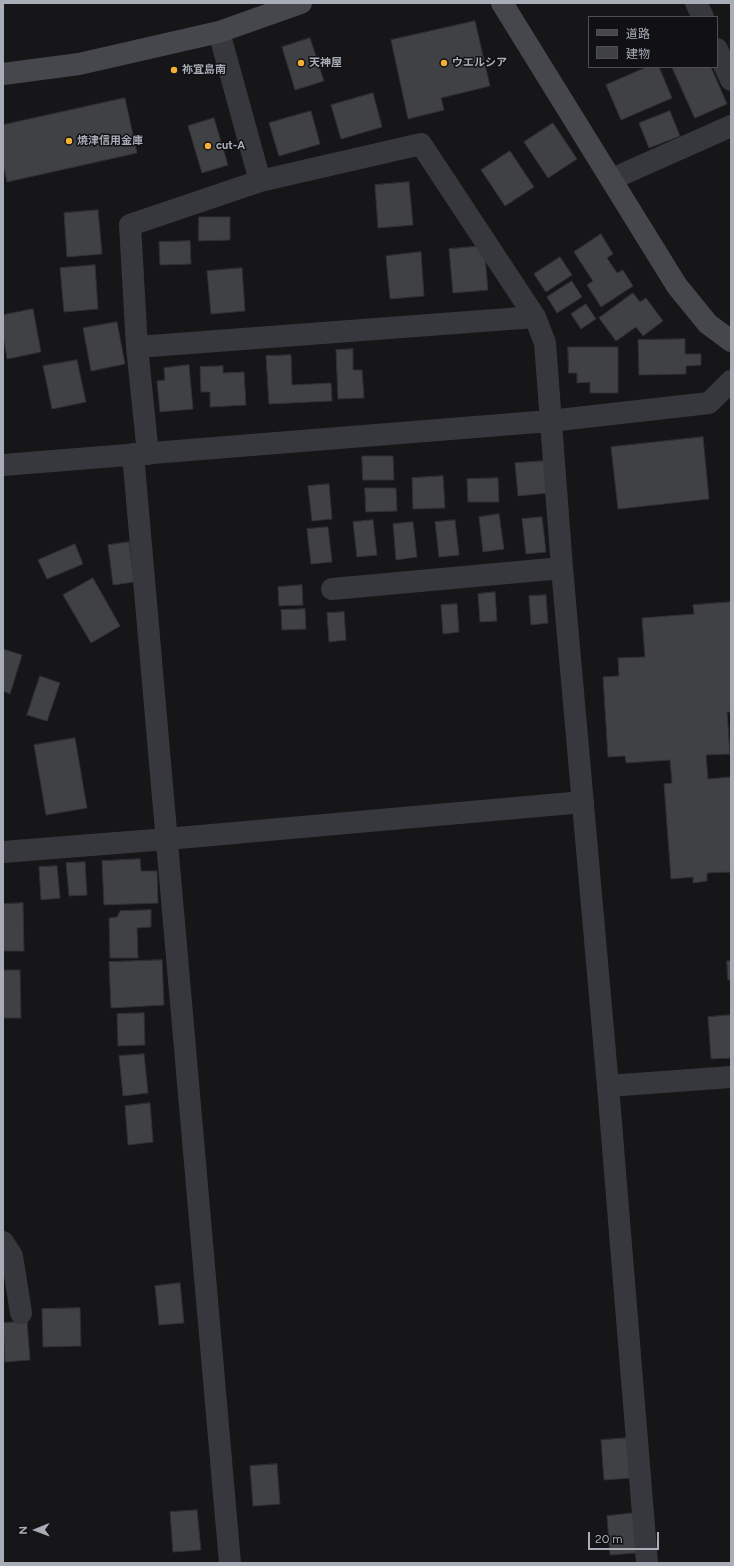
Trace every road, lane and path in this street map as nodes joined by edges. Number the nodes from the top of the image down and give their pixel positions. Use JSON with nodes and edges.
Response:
{"nodes":[{"id":1,"x":301,"y":3,"type":"edge"},
{"id":2,"x":502,"y":3,"type":"edge"},
{"id":3,"x":696,"y":3,"type":"edge"},
{"id":4,"x":702,"y":16,"type":"edge"},
{"id":5,"x":219,"y":32,"type":"junction"},
{"id":6,"x":718,"y":51,"type":"edge"},
{"id":7,"x":3,"y":74,"type":"edge"},
{"id":8,"x":731,"y":80,"type":"edge"},
{"id":9,"x":731,"y":126,"type":"edge"},
{"id":10,"x":612,"y":179,"type":"junction"},
{"id":11,"x":260,"y":181,"type":"junction"},
{"id":12,"x":534,"y":317,"type":"junction"},
{"id":13,"x":731,"y":341,"type":"edge"},
{"id":14,"x":137,"y":347,"type":"junction"},
{"id":15,"x":731,"y":381,"type":"edge"},
{"id":16,"x":550,"y":421,"type":"junction"},
{"id":17,"x":140,"y":454,"type":"junction"},
{"id":18,"x":3,"y":465,"type":"edge"},
{"id":19,"x":562,"y":568,"type":"junction"},
{"id":20,"x":332,"y":589,"type":"dead end"},
{"id":21,"x":583,"y":802,"type":"junction"},
{"id":22,"x":167,"y":839,"type":"junction"},
{"id":23,"x":3,"y":852,"type":"edge"},
{"id":24,"x":731,"y":1077,"type":"edge"},
{"id":25,"x":608,"y":1086,"type":"junction"},
{"id":26,"x":3,"y":1242,"type":"edge"},
{"id":27,"x":21,"y":1313,"type":"dead end"},
{"id":28,"x":230,"y":1563,"type":"edge"},
{"id":29,"x":647,"y":1563,"type":"edge"}],
"edges":[{"from":1,"to":5,"type":"street"},
{"from":2,"to":10,"type":"street"},
{"from":3,"to":4,"type":"street"},
{"from":5,"to":7,"type":"street"},
{"from":5,"to":11,"type":"street"},
{"from":6,"to":8,"type":"street"},
{"from":9,"to":10,"type":"street"},
{"from":10,"to":13,"type":"street"},
{"from":11,"to":12,"type":"street"},
{"from":11,"to":14,"type":"street"},
{"from":12,"to":14,"type":"street"},
{"from":12,"to":16,"type":"street"},
{"from":14,"to":17,"type":"street"},
{"from":15,"to":16,"type":"street"},
{"from":16,"to":17,"type":"street"},
{"from":16,"to":19,"type":"street"},
{"from":17,"to":18,"type":"street"},
{"from":17,"to":22,"type":"street"},
{"from":19,"to":20,"type":"street"},
{"from":19,"to":21,"type":"street"},
{"from":21,"to":22,"type":"street"},
{"from":21,"to":25,"type":"street"},
{"from":22,"to":23,"type":"street"},
{"from":22,"to":28,"type":"street"},
{"from":24,"to":25,"type":"street"},
{"from":25,"to":29,"type":"street"},
{"from":26,"to":27,"type":"street"}]}
